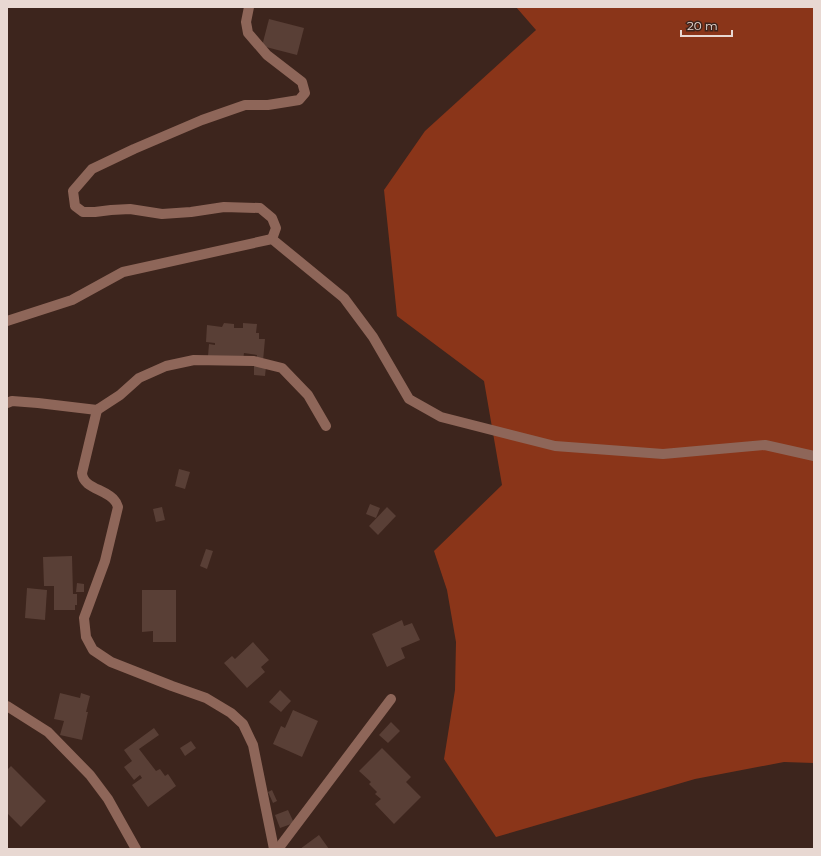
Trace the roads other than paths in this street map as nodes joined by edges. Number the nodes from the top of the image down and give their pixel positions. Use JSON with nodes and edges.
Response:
{"nodes":[{"id":1,"x":249,"y":7,"type":"edge"},
{"id":2,"x":272,"y":239,"type":"junction"},
{"id":3,"x":7,"y":321,"type":"edge"},
{"id":4,"x":7,"y":403,"type":"edge"},
{"id":5,"x":97,"y":410,"type":"junction"},
{"id":6,"x":326,"y":426,"type":"dead end"},
{"id":7,"x":814,"y":456,"type":"edge"},
{"id":8,"x":391,"y":699,"type":"dead end"},
{"id":9,"x":7,"y":706,"type":"edge"},
{"id":10,"x":136,"y":849,"type":"edge"},
{"id":11,"x":274,"y":849,"type":"edge"},
{"id":12,"x":278,"y":849,"type":"edge"}],
"edges":[{"from":1,"to":2,"type":"street"},
{"from":2,"to":3,"type":"street"},
{"from":2,"to":7,"type":"street"},
{"from":4,"to":5,"type":"street"},
{"from":5,"to":6,"type":"street"},
{"from":5,"to":11,"type":"street"},
{"from":8,"to":12,"type":"street"},
{"from":9,"to":10,"type":"street"}]}
